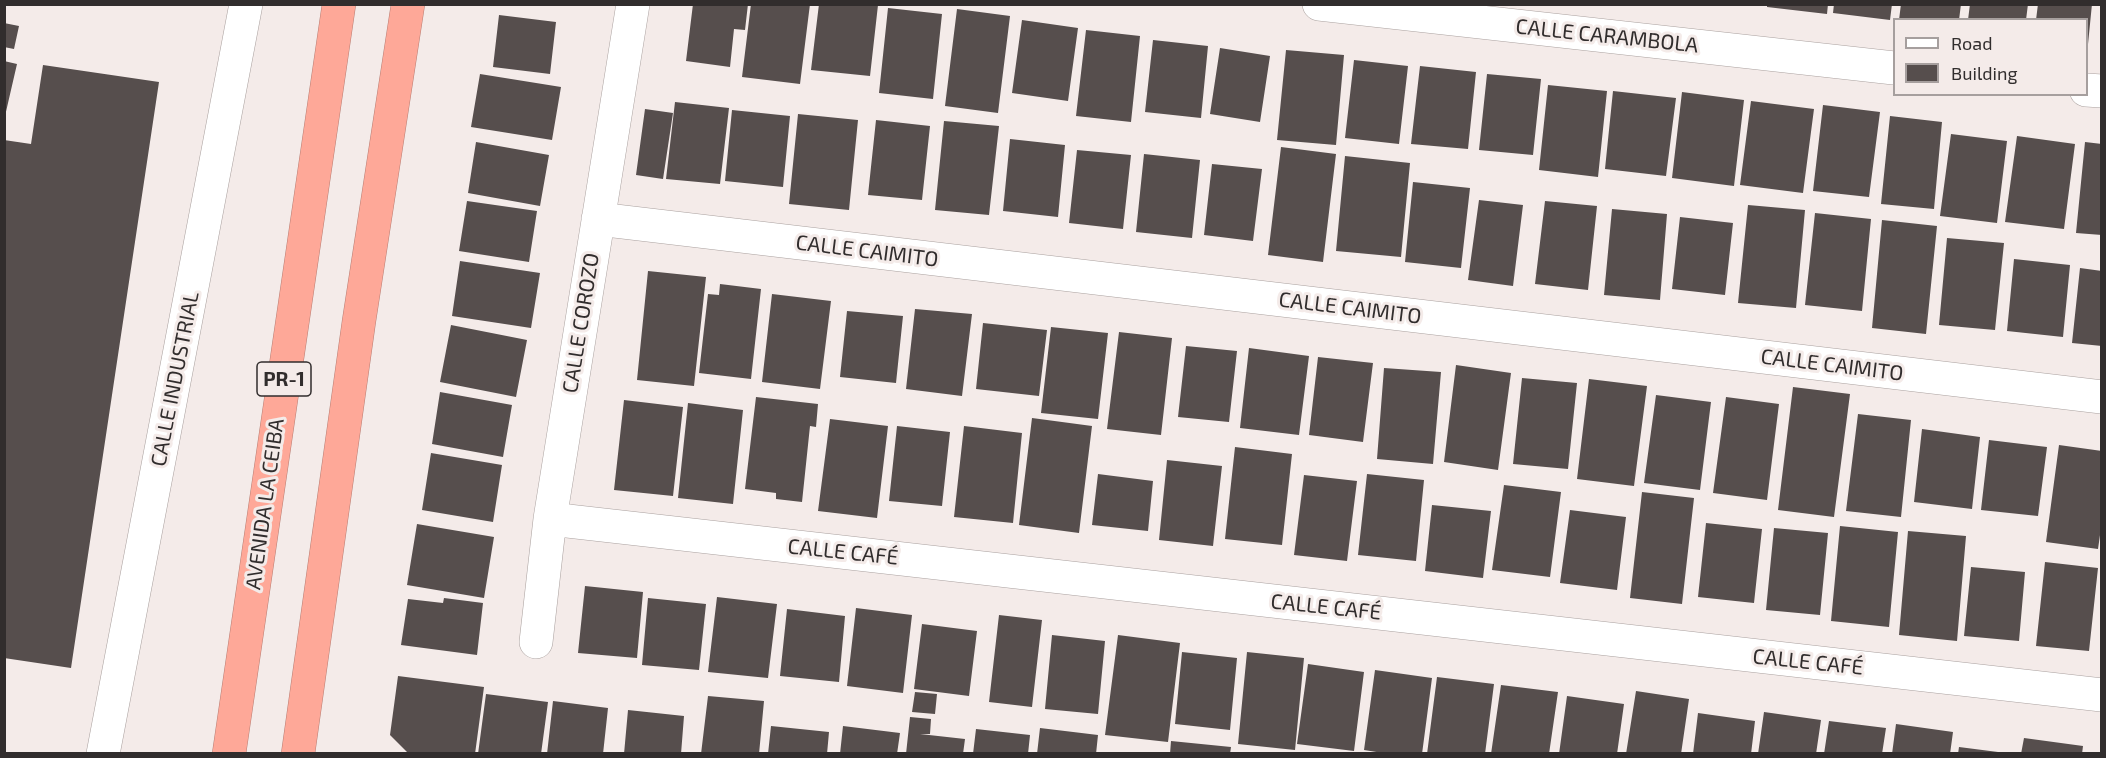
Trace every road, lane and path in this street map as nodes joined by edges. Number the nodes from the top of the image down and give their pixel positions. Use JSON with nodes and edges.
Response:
{"nodes":[{"id":1,"x":246,"y":4,"type":"edge"},
{"id":2,"x":339,"y":4,"type":"edge"},
{"id":3,"x":408,"y":4,"type":"edge"},
{"id":4,"x":633,"y":4,"type":"edge"},
{"id":5,"x":1319,"y":4,"type":"edge"},
{"id":6,"x":1893,"y":68,"type":"edge"},
{"id":7,"x":598,"y":219,"type":"junction"},
{"id":8,"x":2102,"y":397,"type":"edge"},
{"id":9,"x":550,"y":519,"type":"junction"},
{"id":10,"x":536,"y":642,"type":"dead end"},
{"id":11,"x":2102,"y":695,"type":"edge"},
{"id":12,"x":103,"y":753,"type":"edge"},
{"id":13,"x":229,"y":753,"type":"edge"},
{"id":14,"x":298,"y":753,"type":"edge"}],
"edges":[{"from":1,"to":12,"type":"street","name":"CALLE INDUSTRIAL"},
{"from":2,"to":13,"type":"highway","name":"AVENIDA LA CEIBA","number":"PR-1"},
{"from":3,"to":14,"type":"highway"},
{"from":4,"to":7,"type":"street","name":"CALLE COROZO"},
{"from":5,"to":6,"type":"street","name":"CALLE CARAMBOLA"},
{"from":7,"to":8,"type":"street","name":"CALLE CAIMITO"},
{"from":7,"to":9,"type":"street","name":"CALLE COROZO"},
{"from":9,"to":10,"type":"street","name":"CALLE COROZO"},
{"from":9,"to":11,"type":"street","name":"CALLE CAFÉ"}]}
